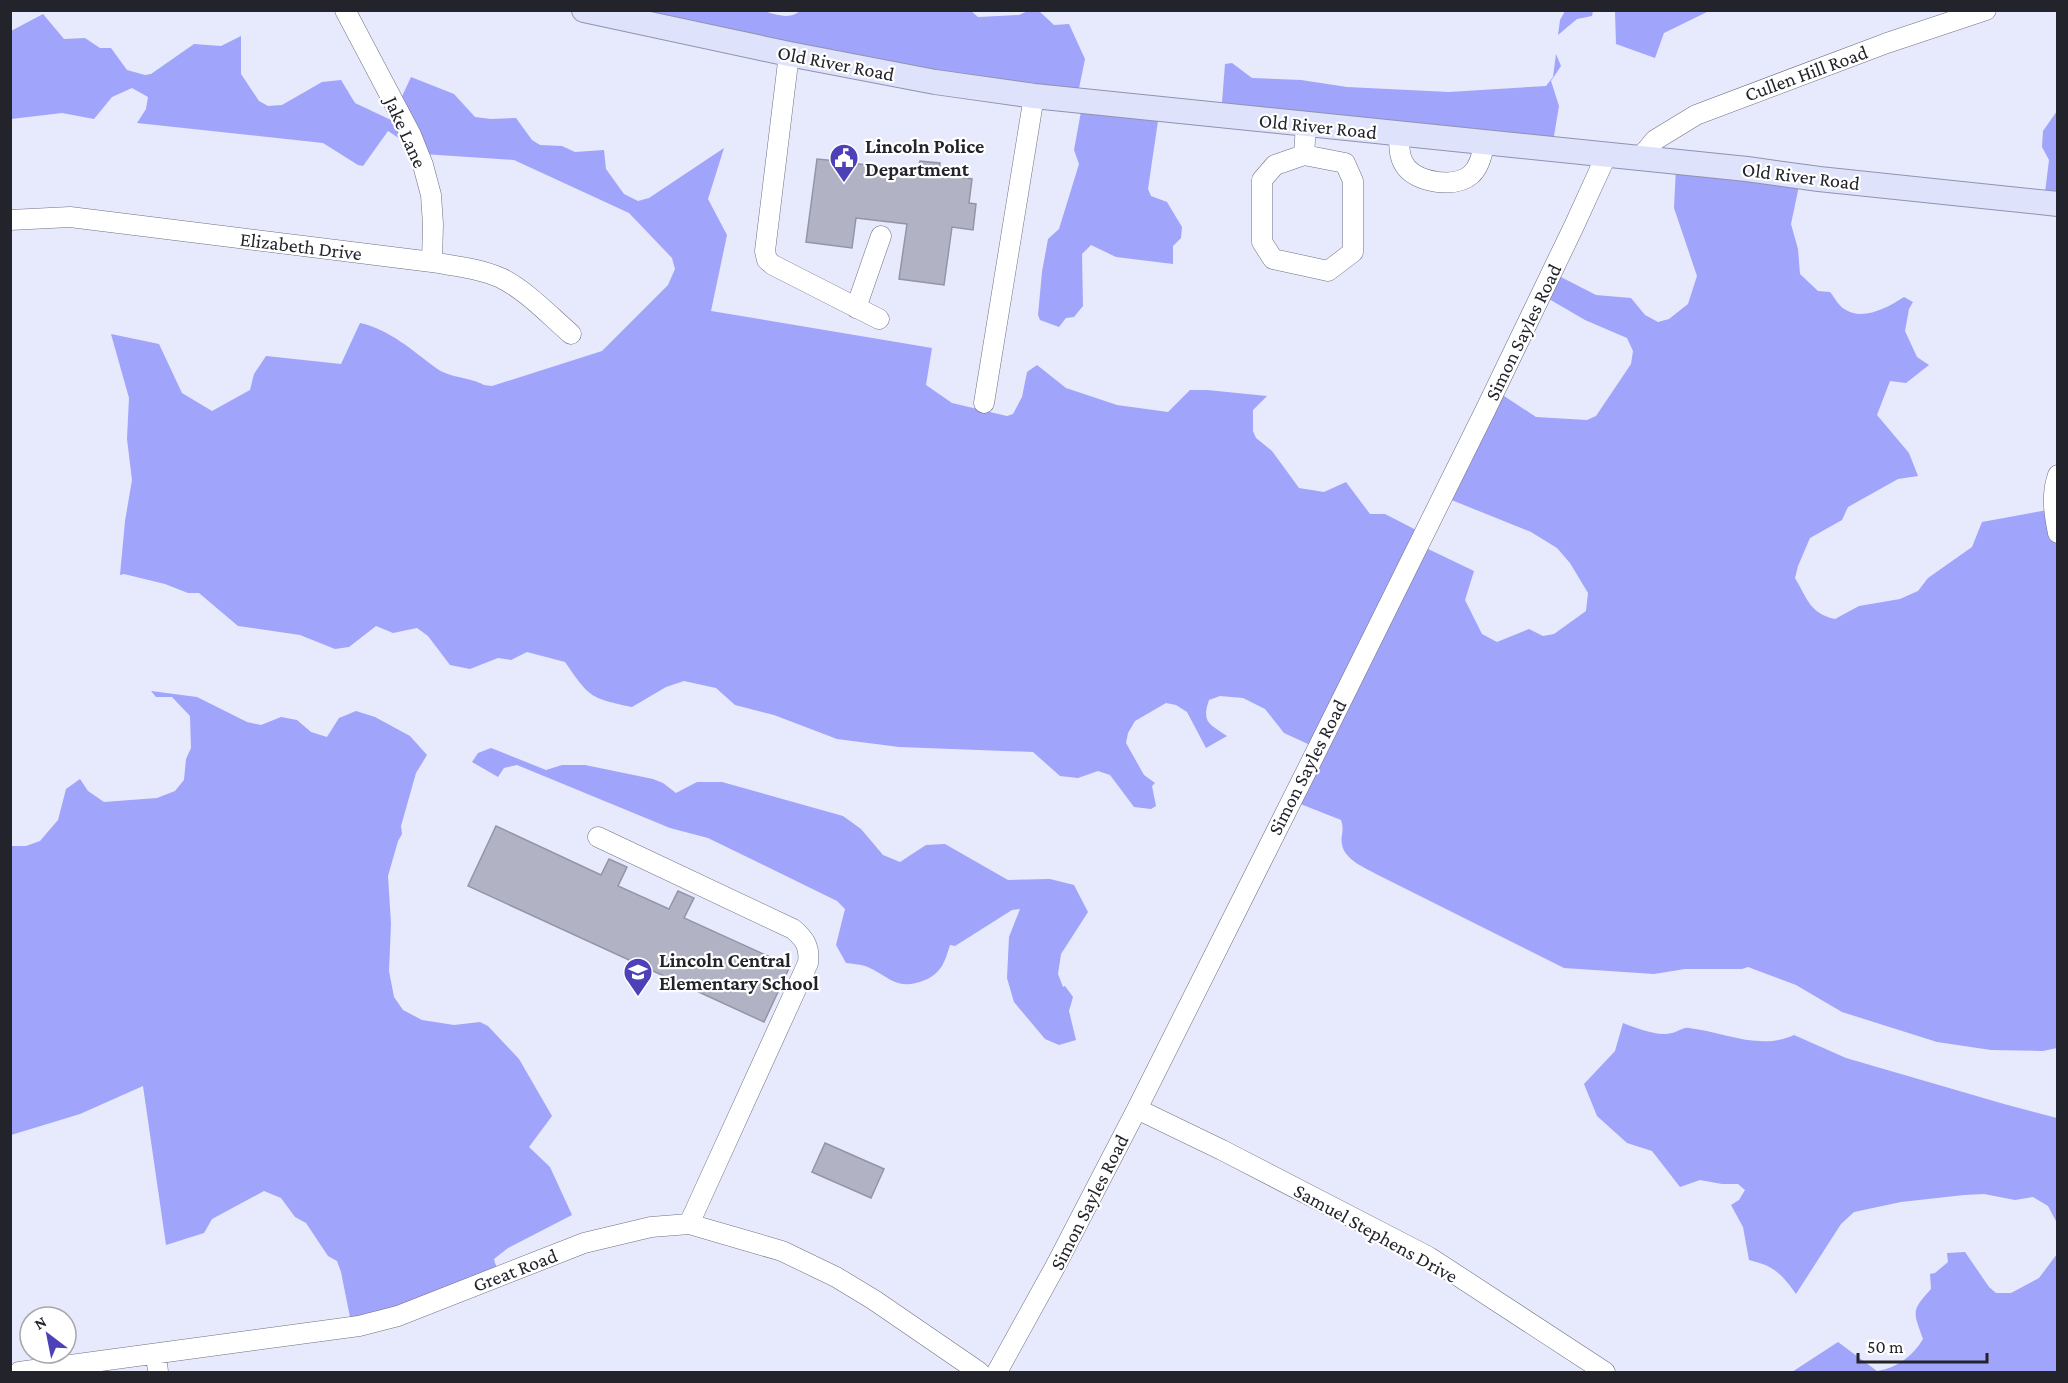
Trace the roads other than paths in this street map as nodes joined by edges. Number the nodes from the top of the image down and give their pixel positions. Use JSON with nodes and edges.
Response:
{"nodes":[{"id":1,"x":345,"y":10,"type":"edge"},
{"id":2,"x":584,"y":10,"type":"edge"},
{"id":3,"x":1986,"y":10,"type":"edge"},
{"id":4,"x":789,"y":54,"type":"junction"},
{"id":5,"x":1034,"y":96,"type":"junction"},
{"id":6,"x":1306,"y":125,"type":"junction"},
{"id":7,"x":1400,"y":134,"type":"junction"},
{"id":8,"x":1484,"y":143,"type":"junction"},
{"id":9,"x":1304,"y":155,"type":"junction"},
{"id":10,"x":1606,"y":156,"type":"junction"},
{"id":11,"x":1640,"y":158,"type":"junction"},
{"id":12,"x":2058,"y":204,"type":"edge"},
{"id":13,"x":10,"y":220,"type":"edge"},
{"id":14,"x":881,"y":236,"type":"dead end"},
{"id":15,"x":432,"y":262,"type":"junction"},
{"id":16,"x":856,"y":308,"type":"junction"},
{"id":17,"x":879,"y":319,"type":"dead end"},
{"id":18,"x":571,"y":334,"type":"dead end"},
{"id":19,"x":984,"y":403,"type":"dead end"},
{"id":20,"x":2058,"y":475,"type":"edge"},
{"id":21,"x":2058,"y":533,"type":"edge"},
{"id":22,"x":598,"y":837,"type":"dead end"},
{"id":23,"x":1137,"y":1109,"type":"junction"},
{"id":24,"x":688,"y":1224,"type":"junction"},
{"id":25,"x":157,"y":1363,"type":"edge"},
{"id":26,"x":20,"y":1372,"type":"edge"},
{"id":27,"x":979,"y":1372,"type":"edge"},
{"id":28,"x":997,"y":1372,"type":"edge"},
{"id":29,"x":1605,"y":1372,"type":"edge"}],
"edges":[{"from":1,"to":15,"type":"street","name":"Jake Lane"},
{"from":2,"to":4,"type":"main road","name":"Old River Road"},
{"from":3,"to":11,"type":"street","name":"Cullen Hill Road"},
{"from":4,"to":5,"type":"main road","name":"Old River Road"},
{"from":4,"to":16,"type":"street"},
{"from":5,"to":6,"type":"main road","name":"Old River Road"},
{"from":5,"to":19,"type":"street"},
{"from":6,"to":7,"type":"main road","name":"Old River Road"},
{"from":6,"to":9,"type":"street"},
{"from":7,"to":8,"type":"main road","name":"Old River Road"},
{"from":7,"to":8,"type":"street"},
{"from":8,"to":10,"type":"main road","name":"Old River Road"},
{"from":9,"to":9,"type":"street"},
{"from":10,"to":11,"type":"main road","name":"Old River Road"},
{"from":10,"to":23,"type":"street","name":"Simon Sayles Road"},
{"from":11,"to":12,"type":"main road","name":"Old River Road"},
{"from":13,"to":15,"type":"street","name":"Elizabeth Drive"},
{"from":14,"to":16,"type":"street"},
{"from":15,"to":18,"type":"street","name":"Elizabeth Drive"},
{"from":16,"to":17,"type":"street"},
{"from":20,"to":21,"type":"street"},
{"from":22,"to":24,"type":"street"},
{"from":23,"to":28,"type":"street","name":"Simon Sayles Road"},
{"from":23,"to":29,"type":"street","name":"Samuel Stephens Drive"},
{"from":24,"to":25,"type":"street","name":"Great Road"},
{"from":24,"to":27,"type":"street","name":"Great Road"},
{"from":25,"to":26,"type":"street","name":"Great Road"}]}
